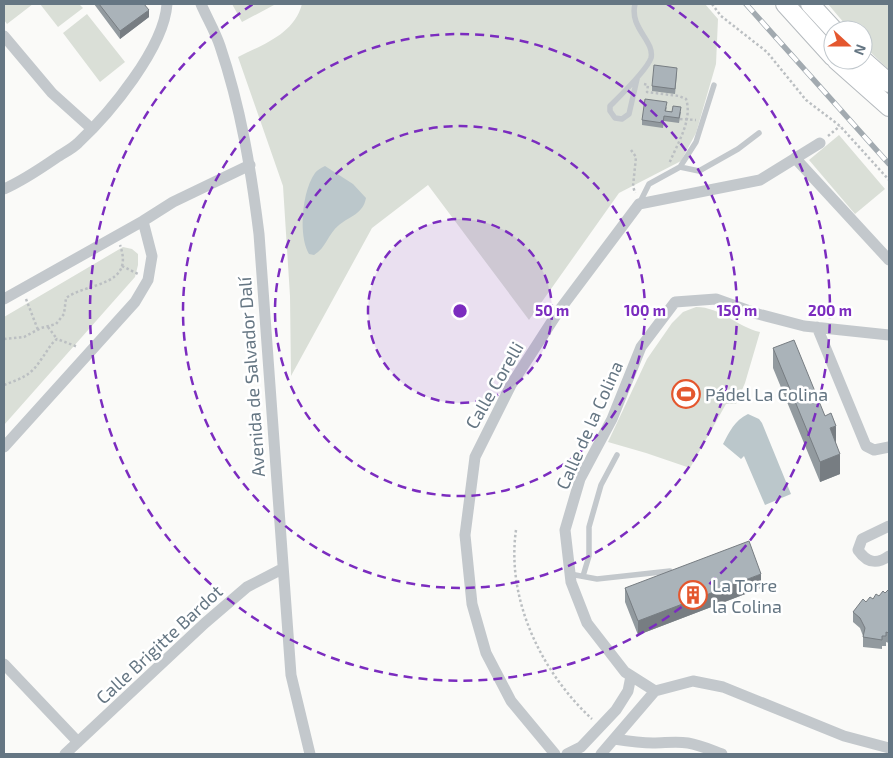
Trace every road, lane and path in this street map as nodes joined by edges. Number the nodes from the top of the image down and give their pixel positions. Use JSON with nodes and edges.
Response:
{"nodes":[{"id":1,"x":168,"y":4,"type":"edge"},
{"id":2,"x":200,"y":4,"type":"edge"},
{"id":3,"x":635,"y":4,"type":"edge"},
{"id":4,"x":712,"y":4,"type":"edge"},
{"id":5,"x":785,"y":4,"type":"edge"},
{"id":6,"x":810,"y":4,"type":"edge"},
{"id":7,"x":825,"y":20,"type":"edge"},
{"id":8,"x":4,"y":36,"type":"edge"},
{"id":9,"x":823,"y":45,"type":"edge"},
{"id":10,"x":873,"y":69,"type":"edge"},
{"id":11,"x":847,"y":70,"type":"edge"},
{"id":12,"x":637,"y":79,"type":"junction"},
{"id":13,"x":889,"y":83,"type":"edge"},
{"id":14,"x":714,"y":85,"type":"dead end"},
{"id":15,"x":889,"y":107,"type":"edge"},
{"id":16,"x":680,"y":119,"type":"edge"},
{"id":17,"x":696,"y":120,"type":"dead end"},
{"id":18,"x":840,"y":126,"type":"junction"},
{"id":19,"x":92,"y":129,"type":"junction"},
{"id":20,"x":759,"y":133,"type":"dead end"},
{"id":21,"x":820,"y":143,"type":"joint"},
{"id":22,"x":631,"y":150,"type":"dead end"},
{"id":23,"x":795,"y":158,"type":"junction"},
{"id":24,"x":250,"y":165,"type":"junction"},
{"id":25,"x":680,"y":167,"type":"junction"},
{"id":26,"x":667,"y":169,"type":"dead end"},
{"id":27,"x":889,"y":180,"type":"edge"},
{"id":28,"x":633,"y":186,"type":"dead end"},
{"id":29,"x":4,"y":189,"type":"edge"},
{"id":30,"x":639,"y":204,"type":"junction"},
{"id":31,"x":143,"y":221,"type":"junction"},
{"id":32,"x":126,"y":242,"type":"dead end"},
{"id":33,"x":120,"y":244,"type":"junction"},
{"id":34,"x":116,"y":245,"type":"dead end"},
{"id":35,"x":889,"y":260,"type":"edge"},
{"id":36,"x":122,"y":266,"type":"junction"},
{"id":37,"x":141,"y":274,"type":"dead end"},
{"id":38,"x":4,"y":299,"type":"edge"},
{"id":39,"x":18,"y":303,"type":"dead end"},
{"id":40,"x":48,"y":327,"type":"junction"},
{"id":41,"x":817,"y":327,"type":"junction"},
{"id":42,"x":38,"y":330,"type":"junction"},
{"id":43,"x":889,"y":335,"type":"edge"},
{"id":44,"x":4,"y":339,"type":"edge"},
{"id":45,"x":56,"y":339,"type":"junction"},
{"id":46,"x":79,"y":348,"type":"dead end"},
{"id":47,"x":4,"y":385,"type":"edge"},
{"id":48,"x":4,"y":447,"type":"edge"},
{"id":49,"x":889,"y":447,"type":"edge"},
{"id":50,"x":617,"y":455,"type":"dead end"},
{"id":51,"x":889,"y":526,"type":"edge"},
{"id":52,"x":516,"y":530,"type":"dead end"},
{"id":53,"x":889,"y":556,"type":"edge"},
{"id":54,"x":282,"y":569,"type":"junction"},
{"id":55,"x":670,"y":571,"type":"edge"},
{"id":56,"x":570,"y":574,"type":"junction"},
{"id":57,"x":583,"y":576,"type":"junction"},
{"id":58,"x":4,"y":664,"type":"edge"},
{"id":59,"x":631,"y":676,"type":"junction"},
{"id":60,"x":655,"y":691,"type":"junction"},
{"id":61,"x":601,"y":727,"type":"junction"},
{"id":62,"x":614,"y":739,"type":"junction"},
{"id":63,"x":78,"y":742,"type":"junction"},
{"id":64,"x":889,"y":748,"type":"edge"},
{"id":65,"x":65,"y":754,"type":"edge"},
{"id":66,"x":310,"y":754,"type":"edge"},
{"id":67,"x":555,"y":754,"type":"edge"},
{"id":68,"x":567,"y":754,"type":"edge"},
{"id":69,"x":601,"y":754,"type":"edge"},
{"id":70,"x":722,"y":754,"type":"edge"}],
"edges":[{"from":1,"to":19,"type":"street"},
{"from":2,"to":24,"type":"street","name":"Avenida de Salvador Dalí"},
{"from":3,"to":12,"type":"lane"},
{"from":4,"to":18,"type":"path"},
{"from":5,"to":9,"type":"main road"},
{"from":6,"to":7,"type":"main road"},
{"from":8,"to":19,"type":"street"},
{"from":10,"to":13,"type":"main road"},
{"from":11,"to":15,"type":"main road"},
{"from":12,"to":12,"type":"lane"},
{"from":12,"to":26,"type":"path"},
{"from":14,"to":25,"type":"lane"},
{"from":16,"to":17,"type":"path","bridge":true},
{"from":18,"to":21,"type":"path"},
{"from":18,"to":27,"type":"path"},
{"from":19,"to":29,"type":"street"},
{"from":20,"to":25,"type":"lane"},
{"from":21,"to":23,"type":"street"},
{"from":22,"to":28,"type":"path"},
{"from":23,"to":30,"type":"street"},
{"from":23,"to":35,"type":"street"},
{"from":24,"to":31,"type":"street"},
{"from":24,"to":54,"type":"street","name":"Avenida de Salvador Dalí"},
{"from":25,"to":30,"type":"lane"},
{"from":30,"to":67,"type":"street","name":"Calle Corelli"},
{"from":31,"to":38,"type":"street"},
{"from":31,"to":48,"type":"street"},
{"from":32,"to":33,"type":"path"},
{"from":33,"to":34,"type":"path"},
{"from":33,"to":36,"type":"path"},
{"from":36,"to":37,"type":"path"},
{"from":36,"to":40,"type":"path"},
{"from":39,"to":42,"type":"path"},
{"from":40,"to":42,"type":"path"},
{"from":40,"to":45,"type":"path"},
{"from":41,"to":43,"type":"street","name":"Calle de la Colina"},
{"from":41,"to":49,"type":"street"},
{"from":41,"to":56,"type":"street","name":"Calle de la Colina"},
{"from":42,"to":44,"type":"path"},
{"from":45,"to":46,"type":"path"},
{"from":45,"to":47,"type":"path"},
{"from":50,"to":57,"type":"lane"},
{"from":51,"to":53,"type":"street"},
{"from":52,"to":61,"type":"path"},
{"from":54,"to":63,"type":"street","name":"Calle Brigitte Bardot"},
{"from":54,"to":66,"type":"street","name":"Avenida de Salvador Dalí"},
{"from":55,"to":57,"type":"lane"},
{"from":56,"to":57,"type":"lane"},
{"from":56,"to":59,"type":"street","name":"Calle de la Colina"},
{"from":58,"to":63,"type":"street"},
{"from":59,"to":60,"type":"street","name":"Calle de la Colina"},
{"from":59,"to":61,"type":"street"},
{"from":60,"to":62,"type":"street"},
{"from":60,"to":64,"type":"street"},
{"from":61,"to":68,"type":"street"},
{"from":62,"to":69,"type":"street"},
{"from":62,"to":70,"type":"street"},
{"from":63,"to":65,"type":"street","name":"Calle Brigitte Bardot"},
{"from":67,"to":68,"type":"street"}]}
